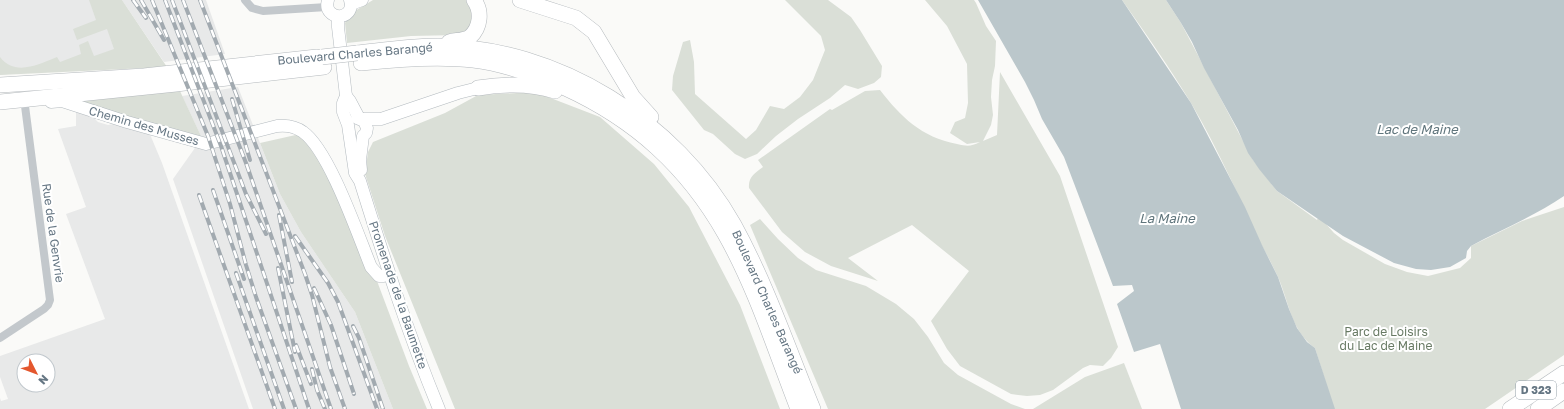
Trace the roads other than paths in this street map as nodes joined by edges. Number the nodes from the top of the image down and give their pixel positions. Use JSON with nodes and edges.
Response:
{"nodes":[{"id":1,"x":245,"y":0,"type":"edge"},
{"id":2,"x":474,"y":0,"type":"edge"},
{"id":3,"x":520,"y":0,"type":"edge"},
{"id":4,"x":354,"y":1,"type":"edge"},
{"id":5,"x":328,"y":4,"type":"edge"},
{"id":6,"x":338,"y":17,"type":"junction"},
{"id":7,"x":438,"y":46,"type":"junction"},
{"id":8,"x":358,"y":58,"type":"junction"},
{"id":9,"x":378,"y":61,"type":"junction"},
{"id":10,"x":323,"y":62,"type":"junction"},
{"id":11,"x":393,"y":72,"type":"dead end"},
{"id":12,"x":3,"y":84,"type":"edge"},
{"id":13,"x":478,"y":88,"type":"joint"},
{"id":14,"x":346,"y":96,"type":"junction"},
{"id":15,"x":584,"y":97,"type":"junction"},
{"id":16,"x":0,"y":102,"type":"edge"},
{"id":17,"x":25,"y":106,"type":"junction"},
{"id":18,"x":0,"y":108,"type":"edge"},
{"id":19,"x":360,"y":118,"type":"junction"},
{"id":20,"x":381,"y":119,"type":"junction"},
{"id":21,"x":349,"y":129,"type":"junction"},
{"id":22,"x":660,"y":133,"type":"junction"},
{"id":23,"x":365,"y":134,"type":"junction"},
{"id":24,"x":360,"y":181,"type":"junction"},
{"id":25,"x":389,"y":274,"type":"junction"},
{"id":26,"x":0,"y":338,"type":"edge"},
{"id":27,"x":1564,"y":373,"type":"edge"},
{"id":28,"x":1564,"y":392,"type":"edge"},
{"id":29,"x":439,"y":409,"type":"edge"},
{"id":30,"x":798,"y":409,"type":"edge"},
{"id":31,"x":813,"y":409,"type":"edge"},
{"id":32,"x":1510,"y":409,"type":"edge"},
{"id":33,"x":1538,"y":409,"type":"edge"}],
"edges":[{"from":1,"to":5,"type":"street"},
{"from":2,"to":7,"type":"highway"},
{"from":3,"to":22,"type":"highway"},
{"from":4,"to":6,"type":"street"},
{"from":5,"to":6,"type":"street"},
{"from":6,"to":14,"type":"street","name":"Promenade de la Baumette"},
{"from":7,"to":8,"type":"highway","name":"Boulevard Charles Barangé"},
{"from":7,"to":22,"type":"highway","name":"Boulevard Charles Barangé"},
{"from":8,"to":9,"type":"highway","name":"Boulevard Charles Barangé"},
{"from":8,"to":10,"type":"highway","name":"Boulevard Charles Barangé"},
{"from":9,"to":11,"type":"highway"},
{"from":9,"to":15,"type":"highway","name":"Boulevard Charles Barangé"},
{"from":10,"to":12,"type":"highway","name":"Boulevard Charles Barangé"},
{"from":10,"to":16,"type":"highway","name":"Boulevard Charles Barangé"},
{"from":13,"to":15,"type":"highway"},
{"from":13,"to":20,"type":"street"},
{"from":14,"to":19,"type":"street","name":"Promenade de la Baumette"},
{"from":14,"to":21,"type":"street","name":"Promenade de la Baumette"},
{"from":15,"to":30,"type":"highway","name":"Boulevard Charles Barangé"},
{"from":17,"to":18,"type":"street"},
{"from":17,"to":25,"type":"street","name":"Chemin des Musses"},
{"from":17,"to":26,"type":"street","name":"Rue de la Genvrie"},
{"from":19,"to":20,"type":"street"},
{"from":19,"to":21,"type":"street"},
{"from":19,"to":23,"type":"street","name":"Promenade de la Baumette"},
{"from":20,"to":23,"type":"street"},
{"from":21,"to":23,"type":"street"},
{"from":21,"to":24,"type":"street","name":"Promenade de la Baumette"},
{"from":22,"to":31,"type":"highway","name":"Boulevard Charles Barangé"},
{"from":23,"to":24,"type":"street","name":"Promenade de la Baumette"},
{"from":24,"to":25,"type":"street","name":"Promenade de la Baumette"},
{"from":25,"to":29,"type":"street","name":"Promenade de la Baumette"},
{"from":27,"to":32,"type":"highway","number":"D 323"},
{"from":28,"to":33,"type":"highway","number":"D 323"}]}
